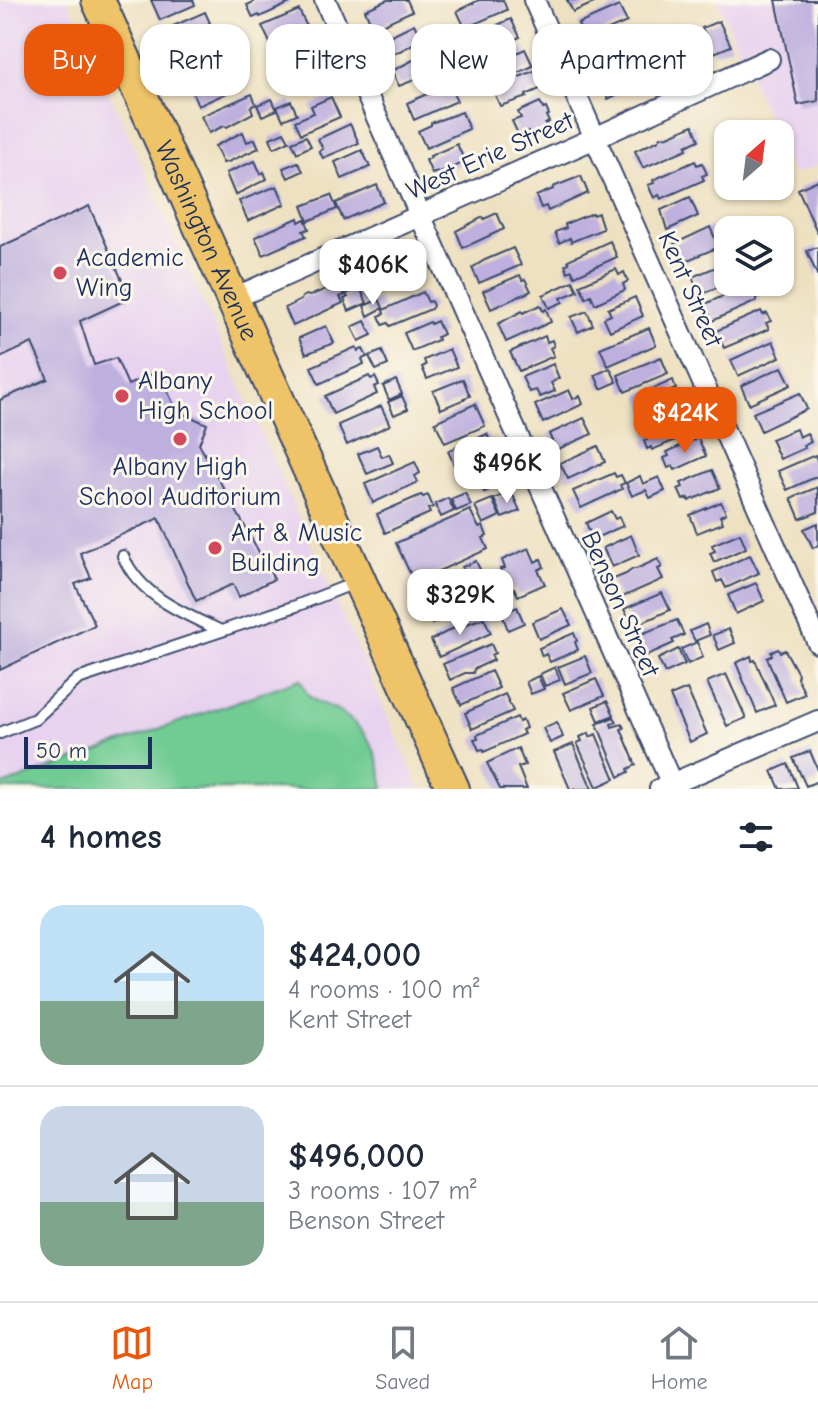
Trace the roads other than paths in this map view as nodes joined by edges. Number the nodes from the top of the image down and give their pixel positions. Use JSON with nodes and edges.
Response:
{"nodes":[{"id":1,"x":98,"y":0,"type":"edge"},
{"id":2,"x":325,"y":0,"type":"edge"},
{"id":3,"x":534,"y":0,"type":"edge"},
{"id":4,"x":109,"y":24,"type":"edge"},
{"id":5,"x":124,"y":59,"type":"edge"},
{"id":6,"x":769,"y":59,"type":"dead end"},
{"id":7,"x":595,"y":138,"type":"junction"},
{"id":8,"x":421,"y":215,"type":"junction"},
{"id":9,"x":232,"y":299,"type":"junction"},
{"id":10,"x":123,"y":556,"type":"dead end"},
{"id":11,"x":359,"y":581,"type":"junction"},
{"id":12,"x":221,"y":631,"type":"junction"},
{"id":13,"x":818,"y":643,"type":"edge"},
{"id":14,"x":818,"y":721,"type":"edge"},
{"id":15,"x":0,"y":733,"type":"edge"},
{"id":16,"x":668,"y":787,"type":"edge"},
{"id":17,"x":453,"y":789,"type":"edge"}],
"edges":[{"from":1,"to":4,"type":"main road","name":"Washington Avenue"},
{"from":2,"to":8,"type":"street","name":"Benson Street"},
{"from":3,"to":7,"type":"street","name":"Kent Street"},
{"from":5,"to":9,"type":"main road","name":"Washington Avenue"},
{"from":6,"to":7,"type":"street","name":"West Erie Street"},
{"from":7,"to":8,"type":"street","name":"West Erie Street"},
{"from":7,"to":13,"type":"street","name":"Kent Street"},
{"from":8,"to":9,"type":"street","name":"West Erie Street"},
{"from":8,"to":16,"type":"street","name":"Benson Street"},
{"from":9,"to":11,"type":"main road","name":"Washington Avenue"},
{"from":10,"to":12,"type":"lane"},
{"from":11,"to":12,"type":"lane"},
{"from":11,"to":17,"type":"main road","name":"Washington Avenue"},
{"from":12,"to":15,"type":"lane"},
{"from":14,"to":16,"type":"street"}]}
